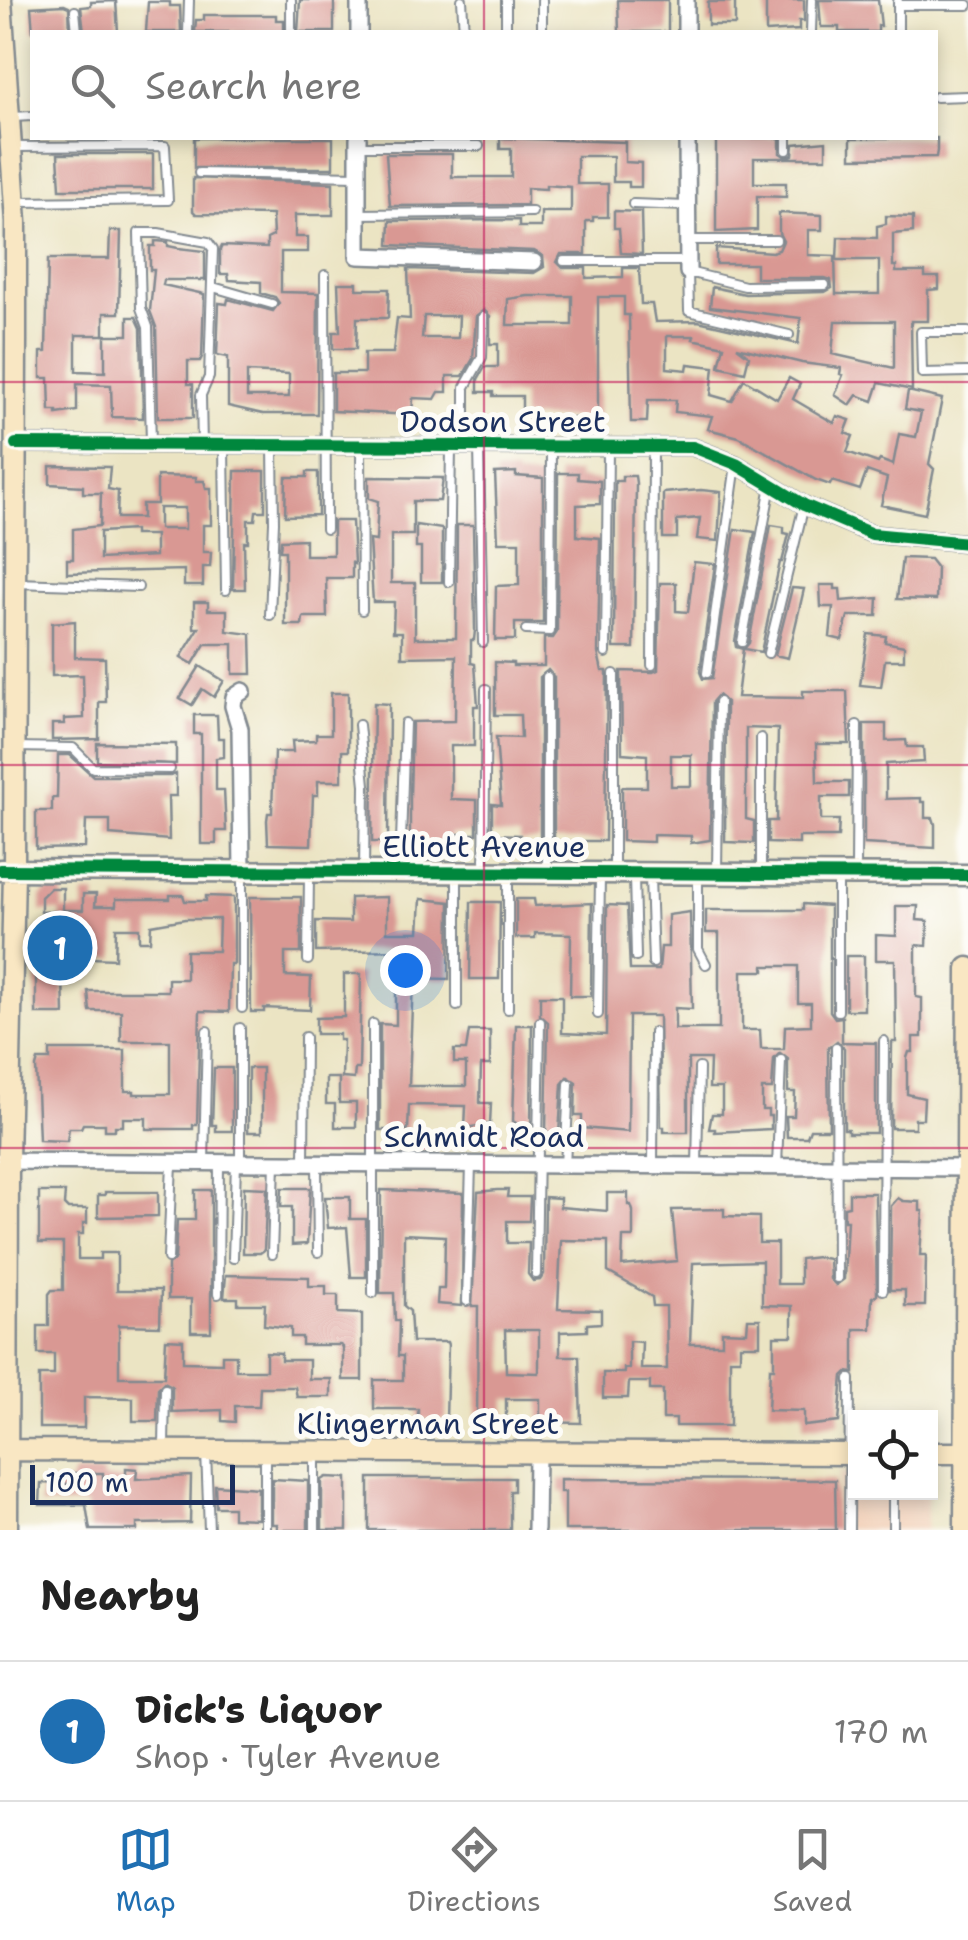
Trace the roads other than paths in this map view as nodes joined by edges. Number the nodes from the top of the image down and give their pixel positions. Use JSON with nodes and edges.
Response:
{"nodes":[{"id":1,"x":1,"y":0,"type":"edge"},
{"id":2,"x":189,"y":0,"type":"edge"},
{"id":3,"x":291,"y":0,"type":"edge"},
{"id":4,"x":359,"y":0,"type":"edge"},
{"id":5,"x":462,"y":0,"type":"edge"},
{"id":6,"x":506,"y":0,"type":"edge"},
{"id":7,"x":542,"y":0,"type":"edge"},
{"id":8,"x":686,"y":0,"type":"edge"},
{"id":9,"x":812,"y":0,"type":"edge"},
{"id":10,"x":898,"y":2,"type":"edge"},
{"id":11,"x":968,"y":5,"type":"edge"},
{"id":12,"x":75,"y":10,"type":"dead end"},
{"id":13,"x":76,"y":30,"type":"edge"},
{"id":14,"x":188,"y":30,"type":"edge"},
{"id":15,"x":291,"y":30,"type":"edge"},
{"id":16,"x":359,"y":30,"type":"edge"},
{"id":17,"x":464,"y":30,"type":"edge"},
{"id":18,"x":506,"y":30,"type":"edge"},
{"id":19,"x":542,"y":30,"type":"edge"},
{"id":20,"x":686,"y":30,"type":"edge"},
{"id":21,"x":811,"y":30,"type":"edge"},
{"id":22,"x":898,"y":30,"type":"edge"},
{"id":23,"x":2,"y":42,"type":"edge"},
{"id":24,"x":3,"y":75,"type":"edge"},
{"id":25,"x":968,"y":96,"type":"edge"},
{"id":26,"x":938,"y":97,"type":"edge"},
{"id":27,"x":5,"y":105,"type":"edge"},
{"id":28,"x":30,"y":115,"type":"edge"},
{"id":29,"x":686,"y":140,"type":"edge"},
{"id":30,"x":787,"y":140,"type":"edge"},
{"id":31,"x":358,"y":142,"type":"edge"},
{"id":32,"x":480,"y":146,"type":"dead end"},
{"id":33,"x":11,"y":147,"type":"junction"},
{"id":34,"x":787,"y":150,"type":"dead end"},
{"id":35,"x":200,"y":173,"type":"dead end"},
{"id":36,"x":358,"y":176,"type":"junction"},
{"id":37,"x":14,"y":202,"type":"junction"},
{"id":38,"x":633,"y":204,"type":"dead end"},
{"id":39,"x":687,"y":206,"type":"junction"},
{"id":40,"x":532,"y":212,"type":"dead end"},
{"id":41,"x":357,"y":214,"type":"junction"},
{"id":42,"x":688,"y":240,"type":"junction"},
{"id":43,"x":776,"y":240,"type":"dead end"},
{"id":44,"x":564,"y":261,"type":"dead end"},
{"id":45,"x":534,"y":262,"type":"dead end"},
{"id":46,"x":688,"y":267,"type":"junction"},
{"id":47,"x":325,"y":275,"type":"dead end"},
{"id":48,"x":825,"y":285,"type":"dead end"},
{"id":49,"x":213,"y":288,"type":"junction"},
{"id":50,"x":272,"y":304,"type":"dead end"},
{"id":51,"x":483,"y":317,"type":"dead end"},
{"id":52,"x":968,"y":332,"type":"edge"},
{"id":53,"x":789,"y":334,"type":"dead end"},
{"id":54,"x":8,"y":339,"type":"edge"},
{"id":55,"x":968,"y":372,"type":"edge"},
{"id":56,"x":16,"y":444,"type":"junction"},
{"id":57,"x":151,"y":446,"type":"junction"},
{"id":58,"x":202,"y":446,"type":"junction"},
{"id":59,"x":224,"y":447,"type":"junction"},
{"id":60,"x":273,"y":447,"type":"junction"},
{"id":61,"x":325,"y":447,"type":"junction"},
{"id":62,"x":361,"y":447,"type":"junction"},
{"id":63,"x":465,"y":447,"type":"junction"},
{"id":64,"x":551,"y":447,"type":"junction"},
{"id":65,"x":608,"y":447,"type":"junction"},
{"id":66,"x":653,"y":447,"type":"junction"},
{"id":67,"x":736,"y":464,"type":"junction"},
{"id":68,"x":771,"y":486,"type":"junction"},
{"id":69,"x":804,"y":505,"type":"junction"},
{"id":70,"x":8,"y":519,"type":"edge"},
{"id":71,"x":326,"y":529,"type":"dead end"},
{"id":72,"x":968,"y":544,"type":"edge"},
{"id":73,"x":8,"y":547,"type":"edge"},
{"id":74,"x":449,"y":582,"type":"dead end"},
{"id":75,"x":138,"y":586,"type":"dead end"},
{"id":76,"x":11,"y":590,"type":"edge"},
{"id":77,"x":226,"y":590,"type":"dead end"},
{"id":78,"x":362,"y":610,"type":"dead end"},
{"id":79,"x":270,"y":614,"type":"dead end"},
{"id":80,"x":526,"y":630,"type":"dead end"},
{"id":81,"x":483,"y":642,"type":"dead end"},
{"id":82,"x":742,"y":642,"type":"dead end"},
{"id":83,"x":606,"y":653,"type":"dead end"},
{"id":84,"x":768,"y":653,"type":"dead end"},
{"id":85,"x":652,"y":665,"type":"dead end"},
{"id":86,"x":706,"y":673,"type":"dead end"},
{"id":87,"x":614,"y":674,"type":"dead end"},
{"id":88,"x":547,"y":676,"type":"dead end"},
{"id":89,"x":486,"y":688,"type":"dead end"},
{"id":90,"x":242,"y":691,"type":"dead end"},
{"id":91,"x":719,"y":702,"type":"dead end"},
{"id":92,"x":7,"y":717,"type":"edge"},
{"id":93,"x":406,"y":724,"type":"dead end"},
{"id":94,"x":358,"y":726,"type":"dead end"},
{"id":95,"x":857,"y":726,"type":"dead end"},
{"id":96,"x":761,"y":738,"type":"dead end"},
{"id":97,"x":10,"y":757,"type":"edge"},
{"id":98,"x":170,"y":769,"type":"dead end"},
{"id":99,"x":7,"y":821,"type":"edge"},
{"id":100,"x":7,"y":870,"type":"edge"},
{"id":101,"x":242,"y":870,"type":"junction"},
{"id":102,"x":308,"y":870,"type":"junction"},
{"id":103,"x":364,"y":871,"type":"junction"},
{"id":104,"x":400,"y":871,"type":"junction"},
{"id":105,"x":457,"y":872,"type":"junction"},
{"id":106,"x":484,"y":872,"type":"junction"},
{"id":107,"x":508,"y":872,"type":"junction"},
{"id":108,"x":546,"y":872,"type":"junction"},
{"id":109,"x":624,"y":873,"type":"junction"},
{"id":110,"x":707,"y":874,"type":"junction"},
{"id":111,"x":761,"y":874,"type":"junction"},
{"id":112,"x":848,"y":874,"type":"junction"},
{"id":113,"x":968,"y":876,"type":"edge"},
{"id":114,"x":636,"y":957,"type":"dead end"},
{"id":115,"x":308,"y":960,"type":"dead end"},
{"id":116,"x":653,"y":963,"type":"dead end"},
{"id":117,"x":706,"y":964,"type":"dead end"},
{"id":118,"x":968,"y":968,"type":"edge"},
{"id":119,"x":458,"y":1006,"type":"dead end"},
{"id":120,"x":242,"y":1008,"type":"dead end"},
{"id":121,"x":508,"y":1009,"type":"dead end"},
{"id":122,"x":838,"y":1011,"type":"dead end"},
{"id":123,"x":598,"y":1014,"type":"dead end"},
{"id":124,"x":540,"y":1022,"type":"dead end"},
{"id":125,"x":373,"y":1024,"type":"dead end"},
{"id":126,"x":240,"y":1028,"type":"dead end"},
{"id":127,"x":207,"y":1031,"type":"dead end"},
{"id":128,"x":654,"y":1032,"type":"dead end"},
{"id":129,"x":305,"y":1036,"type":"dead end"},
{"id":130,"x":884,"y":1041,"type":"dead end"},
{"id":131,"x":836,"y":1048,"type":"dead end"},
{"id":132,"x":781,"y":1060,"type":"dead end"},
{"id":133,"x":699,"y":1068,"type":"dead end"},
{"id":134,"x":569,"y":1084,"type":"dead end"},
{"id":135,"x":4,"y":1162,"type":"edge"},
{"id":136,"x":172,"y":1163,"type":"junction"},
{"id":137,"x":211,"y":1163,"type":"junction"},
{"id":138,"x":238,"y":1163,"type":"junction"},
{"id":139,"x":275,"y":1164,"type":"junction"},
{"id":140,"x":311,"y":1164,"type":"junction"},
{"id":141,"x":372,"y":1164,"type":"junction"},
{"id":142,"x":471,"y":1165,"type":"junction"},
{"id":143,"x":538,"y":1165,"type":"junction"},
{"id":144,"x":565,"y":1166,"type":"junction"},
{"id":145,"x":653,"y":1166,"type":"junction"},
{"id":146,"x":697,"y":1166,"type":"junction"},
{"id":147,"x":777,"y":1167,"type":"junction"},
{"id":148,"x":837,"y":1168,"type":"junction"},
{"id":149,"x":884,"y":1168,"type":"junction"},
{"id":150,"x":968,"y":1168,"type":"edge"},
{"id":151,"x":318,"y":1252,"type":"dead end"},
{"id":152,"x":272,"y":1254,"type":"dead end"},
{"id":153,"x":168,"y":1258,"type":"dead end"},
{"id":154,"x":233,"y":1258,"type":"dead end"},
{"id":155,"x":536,"y":1274,"type":"dead end"},
{"id":156,"x":837,"y":1278,"type":"dead end"},
{"id":157,"x":883,"y":1290,"type":"dead end"},
{"id":158,"x":374,"y":1293,"type":"dead end"},
{"id":159,"x":218,"y":1294,"type":"dead end"},
{"id":160,"x":467,"y":1301,"type":"dead end"},
{"id":161,"x":967,"y":1329,"type":"edge"},
{"id":162,"x":850,"y":1379,"type":"dead end"},
{"id":163,"x":165,"y":1389,"type":"dead end"},
{"id":164,"x":851,"y":1410,"type":"edge"},
{"id":165,"x":967,"y":1412,"type":"edge"},
{"id":166,"x":4,"y":1450,"type":"edge"},
{"id":167,"x":163,"y":1452,"type":"junction"},
{"id":168,"x":206,"y":1452,"type":"junction"},
{"id":169,"x":265,"y":1452,"type":"junction"},
{"id":170,"x":315,"y":1453,"type":"junction"},
{"id":171,"x":938,"y":1453,"type":"edge"},
{"id":172,"x":967,"y":1453,"type":"edge"},
{"id":173,"x":537,"y":1454,"type":"junction"},
{"id":174,"x":848,"y":1454,"type":"edge"},
{"id":175,"x":850,"y":1500,"type":"edge"},
{"id":176,"x":893,"y":1500,"type":"edge"},
{"id":177,"x":7,"y":1530,"type":"edge"},
{"id":178,"x":208,"y":1530,"type":"edge"},
{"id":179,"x":265,"y":1530,"type":"edge"},
{"id":180,"x":314,"y":1530,"type":"edge"},
{"id":181,"x":536,"y":1530,"type":"edge"},
{"id":182,"x":849,"y":1530,"type":"edge"},
{"id":183,"x":893,"y":1530,"type":"edge"},
{"id":184,"x":965,"y":1530,"type":"edge"}],
"edges":[{"from":1,"to":23,"type":"main road"},
{"from":2,"to":14,"type":"lane"},
{"from":3,"to":15,"type":"lane"},
{"from":4,"to":16,"type":"street"},
{"from":5,"to":17,"type":"lane"},
{"from":6,"to":18,"type":"lane"},
{"from":7,"to":19,"type":"lane"},
{"from":8,"to":20,"type":"street"},
{"from":9,"to":21,"type":"lane"},
{"from":10,"to":11,"type":"lane"},
{"from":10,"to":22,"type":"lane"},
{"from":12,"to":13,"type":"lane"},
{"from":23,"to":24,"type":"main road"},
{"from":24,"to":27,"type":"main road"},
{"from":25,"to":26,"type":"lane"},
{"from":27,"to":28,"type":"lane"},
{"from":27,"to":33,"type":"main road"},
{"from":29,"to":39,"type":"street"},
{"from":30,"to":34,"type":"lane"},
{"from":31,"to":32,"type":"lane"},
{"from":31,"to":36,"type":"street"},
{"from":33,"to":37,"type":"main road"},
{"from":33,"to":37,"type":"lane"},
{"from":35,"to":36,"type":"lane"},
{"from":36,"to":41,"type":"street"},
{"from":37,"to":54,"type":"main road"},
{"from":38,"to":39,"type":"lane"},
{"from":39,"to":42,"type":"street"},
{"from":40,"to":41,"type":"lane"},
{"from":41,"to":45,"type":"street"},
{"from":42,"to":43,"type":"lane"},
{"from":42,"to":46,"type":"street"},
{"from":44,"to":46,"type":"lane"},
{"from":46,"to":48,"type":"lane"},
{"from":46,"to":53,"type":"lane"},
{"from":47,"to":61,"type":"lane"},
{"from":49,"to":50,"type":"lane"},
{"from":49,"to":57,"type":"lane"},
{"from":49,"to":58,"type":"lane"},
{"from":51,"to":63,"type":"lane"},
{"from":52,"to":55,"type":"lane"},
{"from":54,"to":56,"type":"main road"},
{"from":56,"to":57,"type":"street","name":"Dodson Street"},
{"from":56,"to":70,"type":"main road"},
{"from":57,"to":58,"type":"street","name":"Dodson Street"},
{"from":58,"to":59,"type":"street","name":"Dodson Street"},
{"from":59,"to":60,"type":"street","name":"Dodson Street"},
{"from":59,"to":77,"type":"lane"},
{"from":60,"to":61,"type":"street","name":"Dodson Street"},
{"from":60,"to":79,"type":"lane"},
{"from":61,"to":62,"type":"street","name":"Dodson Street"},
{"from":61,"to":71,"type":"lane"},
{"from":62,"to":63,"type":"street","name":"Dodson Street"},
{"from":62,"to":78,"type":"lane"},
{"from":63,"to":64,"type":"street","name":"Dodson Street"},
{"from":63,"to":74,"type":"lane"},
{"from":63,"to":81,"type":"lane"},
{"from":64,"to":65,"type":"street","name":"Dodson Street"},
{"from":64,"to":80,"type":"lane"},
{"from":65,"to":66,"type":"street","name":"Dodson Street"},
{"from":65,"to":83,"type":"lane"},
{"from":66,"to":67,"type":"street","name":"Dodson Street"},
{"from":66,"to":85,"type":"lane"},
{"from":67,"to":68,"type":"street","name":"Dodson Street"},
{"from":67,"to":86,"type":"lane"},
{"from":68,"to":69,"type":"street","name":"Dodson Street"},
{"from":68,"to":82,"type":"lane"},
{"from":69,"to":72,"type":"street","name":"Dodson Street"},
{"from":69,"to":84,"type":"lane"},
{"from":70,"to":73,"type":"main road"},
{"from":73,"to":76,"type":"main road"},
{"from":75,"to":76,"type":"lane"},
{"from":76,"to":92,"type":"main road"},
{"from":87,"to":109,"type":"lane"},
{"from":88,"to":108,"type":"lane"},
{"from":89,"to":106,"type":"lane"},
{"from":90,"to":101,"type":"street"},
{"from":91,"to":110,"type":"lane"},
{"from":92,"to":97,"type":"main road"},
{"from":93,"to":104,"type":"lane"},
{"from":94,"to":103,"type":"lane"},
{"from":95,"to":112,"type":"lane"},
{"from":96,"to":111,"type":"lane"},
{"from":97,"to":98,"type":"lane"},
{"from":97,"to":99,"type":"main road"},
{"from":99,"to":100,"type":"main road"},
{"from":100,"to":101,"type":"main road","name":"Elliott Avenue"},
{"from":100,"to":135,"type":"main road"},
{"from":101,"to":102,"type":"main road","name":"Elliott Avenue"},
{"from":101,"to":120,"type":"lane"},
{"from":102,"to":103,"type":"main road","name":"Elliott Avenue"},
{"from":102,"to":115,"type":"lane"},
{"from":103,"to":104,"type":"main road","name":"Elliott Avenue"},
{"from":104,"to":105,"type":"main road","name":"Elliott Avenue"},
{"from":105,"to":106,"type":"main road","name":"Elliott Avenue"},
{"from":105,"to":119,"type":"lane"},
{"from":106,"to":107,"type":"main road","name":"Elliott Avenue"},
{"from":107,"to":108,"type":"main road","name":"Elliott Avenue"},
{"from":107,"to":121,"type":"lane"},
{"from":108,"to":109,"type":"main road","name":"Elliott Avenue"},
{"from":109,"to":110,"type":"main road","name":"Elliott Avenue"},
{"from":109,"to":114,"type":"lane"},
{"from":109,"to":116,"type":"lane"},
{"from":109,"to":123,"type":"lane"},
{"from":110,"to":111,"type":"main road","name":"Elliott Avenue"},
{"from":110,"to":117,"type":"lane"},
{"from":111,"to":112,"type":"main road","name":"Elliott Avenue"},
{"from":112,"to":113,"type":"main road","name":"Elliott Avenue"},
{"from":112,"to":122,"type":"lane"},
{"from":118,"to":150,"type":"main road"},
{"from":124,"to":143,"type":"lane"},
{"from":125,"to":141,"type":"lane"},
{"from":126,"to":138,"type":"lane"},
{"from":127,"to":137,"type":"lane"},
{"from":128,"to":145,"type":"lane"},
{"from":129,"to":140,"type":"lane"},
{"from":130,"to":149,"type":"lane"},
{"from":131,"to":148,"type":"lane"},
{"from":132,"to":147,"type":"lane"},
{"from":133,"to":146,"type":"lane"},
{"from":134,"to":144,"type":"lane"},
{"from":135,"to":136,"type":"street","name":"Schmidt Road"},
{"from":135,"to":166,"type":"main road"},
{"from":136,"to":137,"type":"street","name":"Schmidt Road"},
{"from":136,"to":153,"type":"lane"},
{"from":137,"to":138,"type":"street","name":"Schmidt Road"},
{"from":137,"to":159,"type":"lane"},
{"from":138,"to":139,"type":"street","name":"Schmidt Road"},
{"from":138,"to":154,"type":"lane"},
{"from":139,"to":140,"type":"street","name":"Schmidt Road"},
{"from":139,"to":152,"type":"lane"},
{"from":140,"to":141,"type":"street","name":"Schmidt Road"},
{"from":140,"to":151,"type":"lane"},
{"from":141,"to":142,"type":"street","name":"Schmidt Road"},
{"from":141,"to":158,"type":"lane"},
{"from":142,"to":143,"type":"street","name":"Schmidt Road"},
{"from":142,"to":160,"type":"lane"},
{"from":143,"to":144,"type":"street","name":"Schmidt Road"},
{"from":143,"to":155,"type":"lane"},
{"from":144,"to":145,"type":"street","name":"Schmidt Road"},
{"from":145,"to":146,"type":"street","name":"Schmidt Road"},
{"from":146,"to":147,"type":"street","name":"Schmidt Road"},
{"from":147,"to":148,"type":"street","name":"Schmidt Road"},
{"from":148,"to":149,"type":"street","name":"Schmidt Road"},
{"from":148,"to":156,"type":"lane"},
{"from":149,"to":150,"type":"street","name":"Schmidt Road"},
{"from":149,"to":157,"type":"lane"},
{"from":150,"to":161,"type":"main road"},
{"from":161,"to":165,"type":"main road"},
{"from":162,"to":164,"type":"lane"},
{"from":163,"to":167,"type":"lane"},
{"from":165,"to":172,"type":"main road"},
{"from":166,"to":167,"type":"main road","name":"Klingerman Street"},
{"from":166,"to":177,"type":"main road"},
{"from":167,"to":168,"type":"main road","name":"Klingerman Street"},
{"from":168,"to":169,"type":"main road","name":"Klingerman Street"},
{"from":168,"to":178,"type":"lane"},
{"from":169,"to":170,"type":"main road","name":"Klingerman Street"},
{"from":169,"to":179,"type":"lane"},
{"from":170,"to":173,"type":"main road","name":"Klingerman Street"},
{"from":170,"to":180,"type":"lane"},
{"from":171,"to":172,"type":"main road"},
{"from":172,"to":184,"type":"main road"},
{"from":173,"to":174,"type":"main road","name":"Klingerman Street"},
{"from":173,"to":181,"type":"street"},
{"from":175,"to":182,"type":"lane"},
{"from":176,"to":183,"type":"lane"}]}
